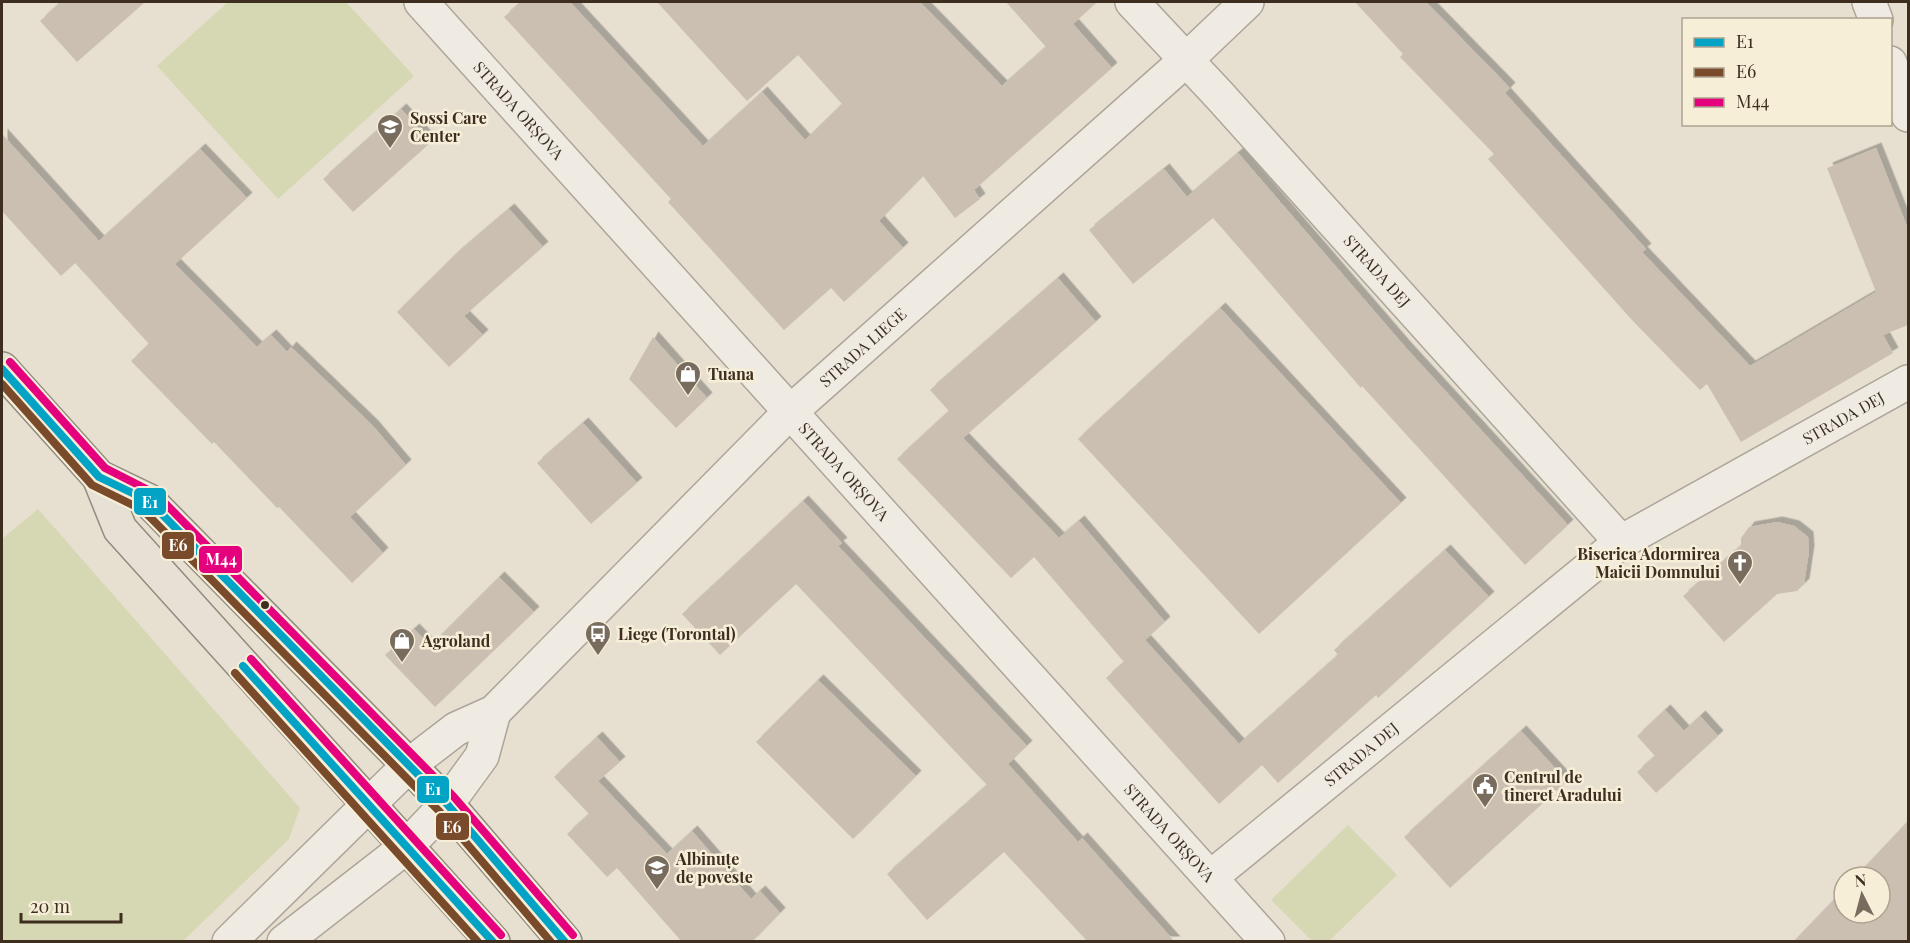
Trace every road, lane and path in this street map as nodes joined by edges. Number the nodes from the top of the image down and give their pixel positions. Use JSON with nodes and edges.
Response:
{"nodes":[{"id":1,"x":420,"y":2,"type":"edge"},
{"id":2,"x":1132,"y":2,"type":"edge"},
{"id":3,"x":1247,"y":2,"type":"edge"},
{"id":4,"x":1869,"y":2,"type":"edge"},
{"id":5,"x":1874,"y":18,"type":"edge"},
{"id":6,"x":1186,"y":60,"type":"junction"},
{"id":7,"x":1892,"y":69,"type":"edge"},
{"id":8,"x":1908,"y":115,"type":"edge"},
{"id":9,"x":2,"y":369,"type":"edge"},
{"id":10,"x":1908,"y":382,"type":"edge"},
{"id":11,"x":789,"y":413,"type":"junction"},
{"id":12,"x":99,"y":477,"type":"junction"},
{"id":13,"x":1621,"y":542,"type":"junction"},
{"id":14,"x":494,"y":712,"type":"junction"},
{"id":15,"x":409,"y":765,"type":"junction"},
{"id":16,"x":447,"y":804,"type":"junction"},
{"id":17,"x":369,"y":807,"type":"junction"},
{"id":18,"x":405,"y":847,"type":"junction"},
{"id":19,"x":1211,"y":877,"type":"junction"},
{"id":20,"x":229,"y":942,"type":"edge"},
{"id":21,"x":284,"y":942,"type":"edge"},
{"id":22,"x":493,"y":942,"type":"edge"},
{"id":23,"x":565,"y":942,"type":"edge"},
{"id":24,"x":1268,"y":942,"type":"edge"}],
"edges":[{"from":1,"to":11,"type":"street","name":"STRADA ORȘOVA"},
{"from":2,"to":6,"type":"street","name":"STRADA DEJ"},
{"from":3,"to":6,"type":"street","name":"STRADA LIEGE"},
{"from":4,"to":5,"type":"street"},
{"from":6,"to":11,"type":"street","name":"STRADA LIEGE"},
{"from":6,"to":13,"type":"street","name":"STRADA DEJ"},
{"from":7,"to":8,"type":"street"},
{"from":9,"to":12,"type":"main road"},
{"from":10,"to":13,"type":"street","name":"STRADA DEJ"},
{"from":11,"to":14,"type":"street","name":"STRADA LIEGE"},
{"from":11,"to":19,"type":"street","name":"STRADA ORȘOVA"},
{"from":12,"to":15,"type":"main road"},
{"from":12,"to":17,"type":"main road"},
{"from":13,"to":19,"type":"street","name":"STRADA DEJ"},
{"from":14,"to":15,"type":"street","name":"STRADA LIEGE"},
{"from":14,"to":16,"type":"street","name":"STRADA LIEGE"},
{"from":15,"to":16,"type":"main road"},
{"from":15,"to":17,"type":"street","name":"STRADA LIEGE"},
{"from":16,"to":18,"type":"street","name":"STRADA LIEGE"},
{"from":16,"to":23,"type":"main road"},
{"from":17,"to":18,"type":"main road"},
{"from":17,"to":20,"type":"street","name":"STRADA LIEGE"},
{"from":18,"to":21,"type":"street","name":"STRADA LIEGE"},
{"from":18,"to":22,"type":"main road"},
{"from":19,"to":24,"type":"street","name":"STRADA ORȘOVA"}]}
